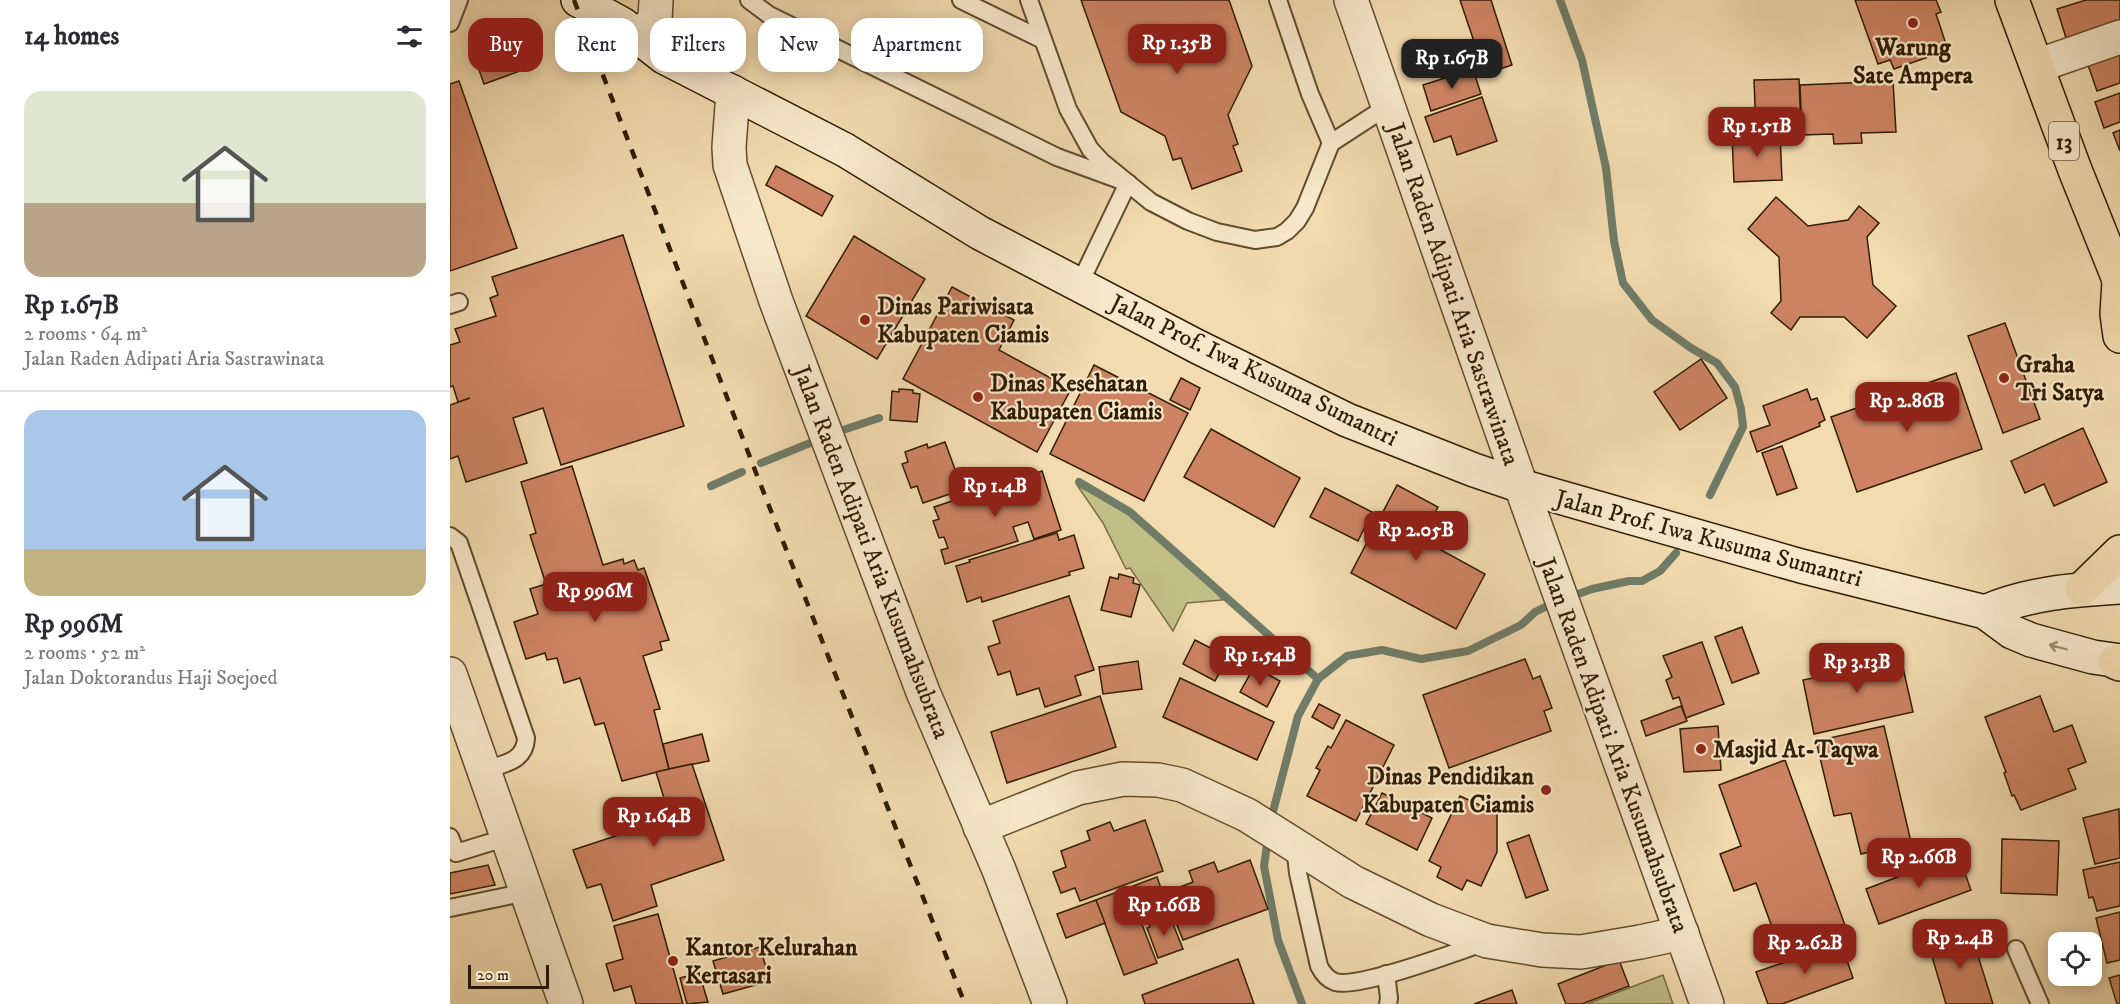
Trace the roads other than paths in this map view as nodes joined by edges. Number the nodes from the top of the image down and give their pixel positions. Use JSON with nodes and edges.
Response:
{"nodes":[{"id":1,"x":459,"y":0,"type":"edge"},
{"id":2,"x":579,"y":0,"type":"edge"},
{"id":3,"x":656,"y":0,"type":"edge"},
{"id":4,"x":749,"y":0,"type":"edge"},
{"id":5,"x":961,"y":0,"type":"edge"},
{"id":6,"x":1029,"y":0,"type":"edge"},
{"id":7,"x":1278,"y":0,"type":"edge"},
{"id":8,"x":1351,"y":0,"type":"edge"},
{"id":9,"x":2012,"y":0,"type":"edge"},
{"id":10,"x":450,"y":23,"type":"edge"},
{"id":11,"x":639,"y":36,"type":"junction"},
{"id":12,"x":2120,"y":37,"type":"edge"},
{"id":13,"x":1042,"y":40,"type":"junction"},
{"id":14,"x":2037,"y":66,"type":"junction"},
{"id":15,"x":733,"y":92,"type":"junction"},
{"id":16,"x":1388,"y":106,"type":"junction"},
{"id":17,"x":1331,"y":142,"type":"junction"},
{"id":18,"x":1128,"y":183,"type":"junction"},
{"id":19,"x":2119,"y":281,"type":"edge"},
{"id":20,"x":1079,"y":285,"type":"junction"},
{"id":21,"x":2120,"y":336,"type":"edge"},
{"id":22,"x":1521,"y":486,"type":"junction"},
{"id":23,"x":450,"y":536,"type":"edge"},
{"id":24,"x":2120,"y":552,"type":"edge"},
{"id":25,"x":2120,"y":587,"type":"edge"},
{"id":26,"x":2082,"y":589,"type":"junction"},
{"id":27,"x":1985,"y":612,"type":"junction"},
{"id":28,"x":2118,"y":663,"type":"edge"},
{"id":29,"x":450,"y":674,"type":"edge"},
{"id":30,"x":484,"y":770,"type":"junction"},
{"id":31,"x":980,"y":826,"type":"junction"},
{"id":32,"x":1278,"y":835,"type":"junction"},
{"id":33,"x":450,"y":837,"type":"edge"},
{"id":34,"x":508,"y":837,"type":"junction"},
{"id":35,"x":527,"y":892,"type":"junction"},
{"id":36,"x":450,"y":908,"type":"edge"},
{"id":37,"x":1682,"y":933,"type":"junction"},
{"id":38,"x":1487,"y":941,"type":"junction"},
{"id":39,"x":2016,"y":949,"type":"dead end"},
{"id":40,"x":1386,"y":974,"type":"junction"},
{"id":41,"x":566,"y":1004,"type":"edge"},
{"id":42,"x":1050,"y":1004,"type":"edge"},
{"id":43,"x":1388,"y":1004,"type":"edge"},
{"id":44,"x":1707,"y":1004,"type":"edge"},
{"id":45,"x":2040,"y":1004,"type":"edge"}],
"edges":[{"from":1,"to":10,"type":"lane"},
{"from":2,"to":11,"type":"street","name":"Jalan Prof. Iwa Kusuma Sumantri"},
{"from":3,"to":11,"type":"street"},
{"from":4,"to":18,"type":"lane"},
{"from":5,"to":13,"type":"lane"},
{"from":6,"to":13,"type":"lane"},
{"from":7,"to":17,"type":"lane"},
{"from":8,"to":16,"type":"street","name":"Jalan Raden Adipati Aria Sastrawinata"},
{"from":9,"to":14,"type":"highway","number":"13"},
{"from":11,"to":15,"type":"street","name":"Jalan Prof. Iwa Kusuma Sumantri"},
{"from":12,"to":14,"type":"street"},
{"from":13,"to":18,"type":"lane"},
{"from":14,"to":19,"type":"highway","number":"13"},
{"from":15,"to":20,"type":"street","name":"Jalan Prof. Iwa Kusuma Sumantri"},
{"from":15,"to":31,"type":"street","name":"Jalan Raden Adipati Aria Kusumahsubrata"},
{"from":16,"to":17,"type":"lane"},
{"from":16,"to":22,"type":"street","name":"Jalan Raden Adipati Aria Sastrawinata"},
{"from":17,"to":18,"type":"lane"},
{"from":18,"to":20,"type":"lane"},
{"from":19,"to":21,"type":"highway","number":"13"},
{"from":20,"to":22,"type":"street","name":"Jalan Prof. Iwa Kusuma Sumantri"},
{"from":22,"to":27,"type":"street","name":"Jalan Prof. Iwa Kusuma Sumantri"},
{"from":22,"to":37,"type":"street","name":"Jalan Raden Adipati Aria Kusumahsubrata"},
{"from":23,"to":30,"type":"lane"},
{"from":24,"to":26,"type":"highway"},
{"from":25,"to":26,"type":"street"},
{"from":26,"to":27,"type":"street"},
{"from":28,"to":27,"type":"street","one_way":true},
{"from":29,"to":30,"type":"street"},
{"from":30,"to":34,"type":"street"},
{"from":31,"to":32,"type":"street"},
{"from":31,"to":42,"type":"street","name":"Jalan Raden Adipati Aria Kusumahsubrata"},
{"from":32,"to":38,"type":"street"},
{"from":32,"to":40,"type":"lane"},
{"from":33,"to":34,"type":"lane"},
{"from":34,"to":35,"type":"street"},
{"from":35,"to":36,"type":"lane"},
{"from":35,"to":41,"type":"street"},
{"from":37,"to":38,"type":"street"},
{"from":37,"to":44,"type":"street","name":"Jalan Raden Adipati Aria Kusumahsubrata"},
{"from":38,"to":40,"type":"lane"},
{"from":39,"to":45,"type":"lane"},
{"from":40,"to":43,"type":"lane"}]}
